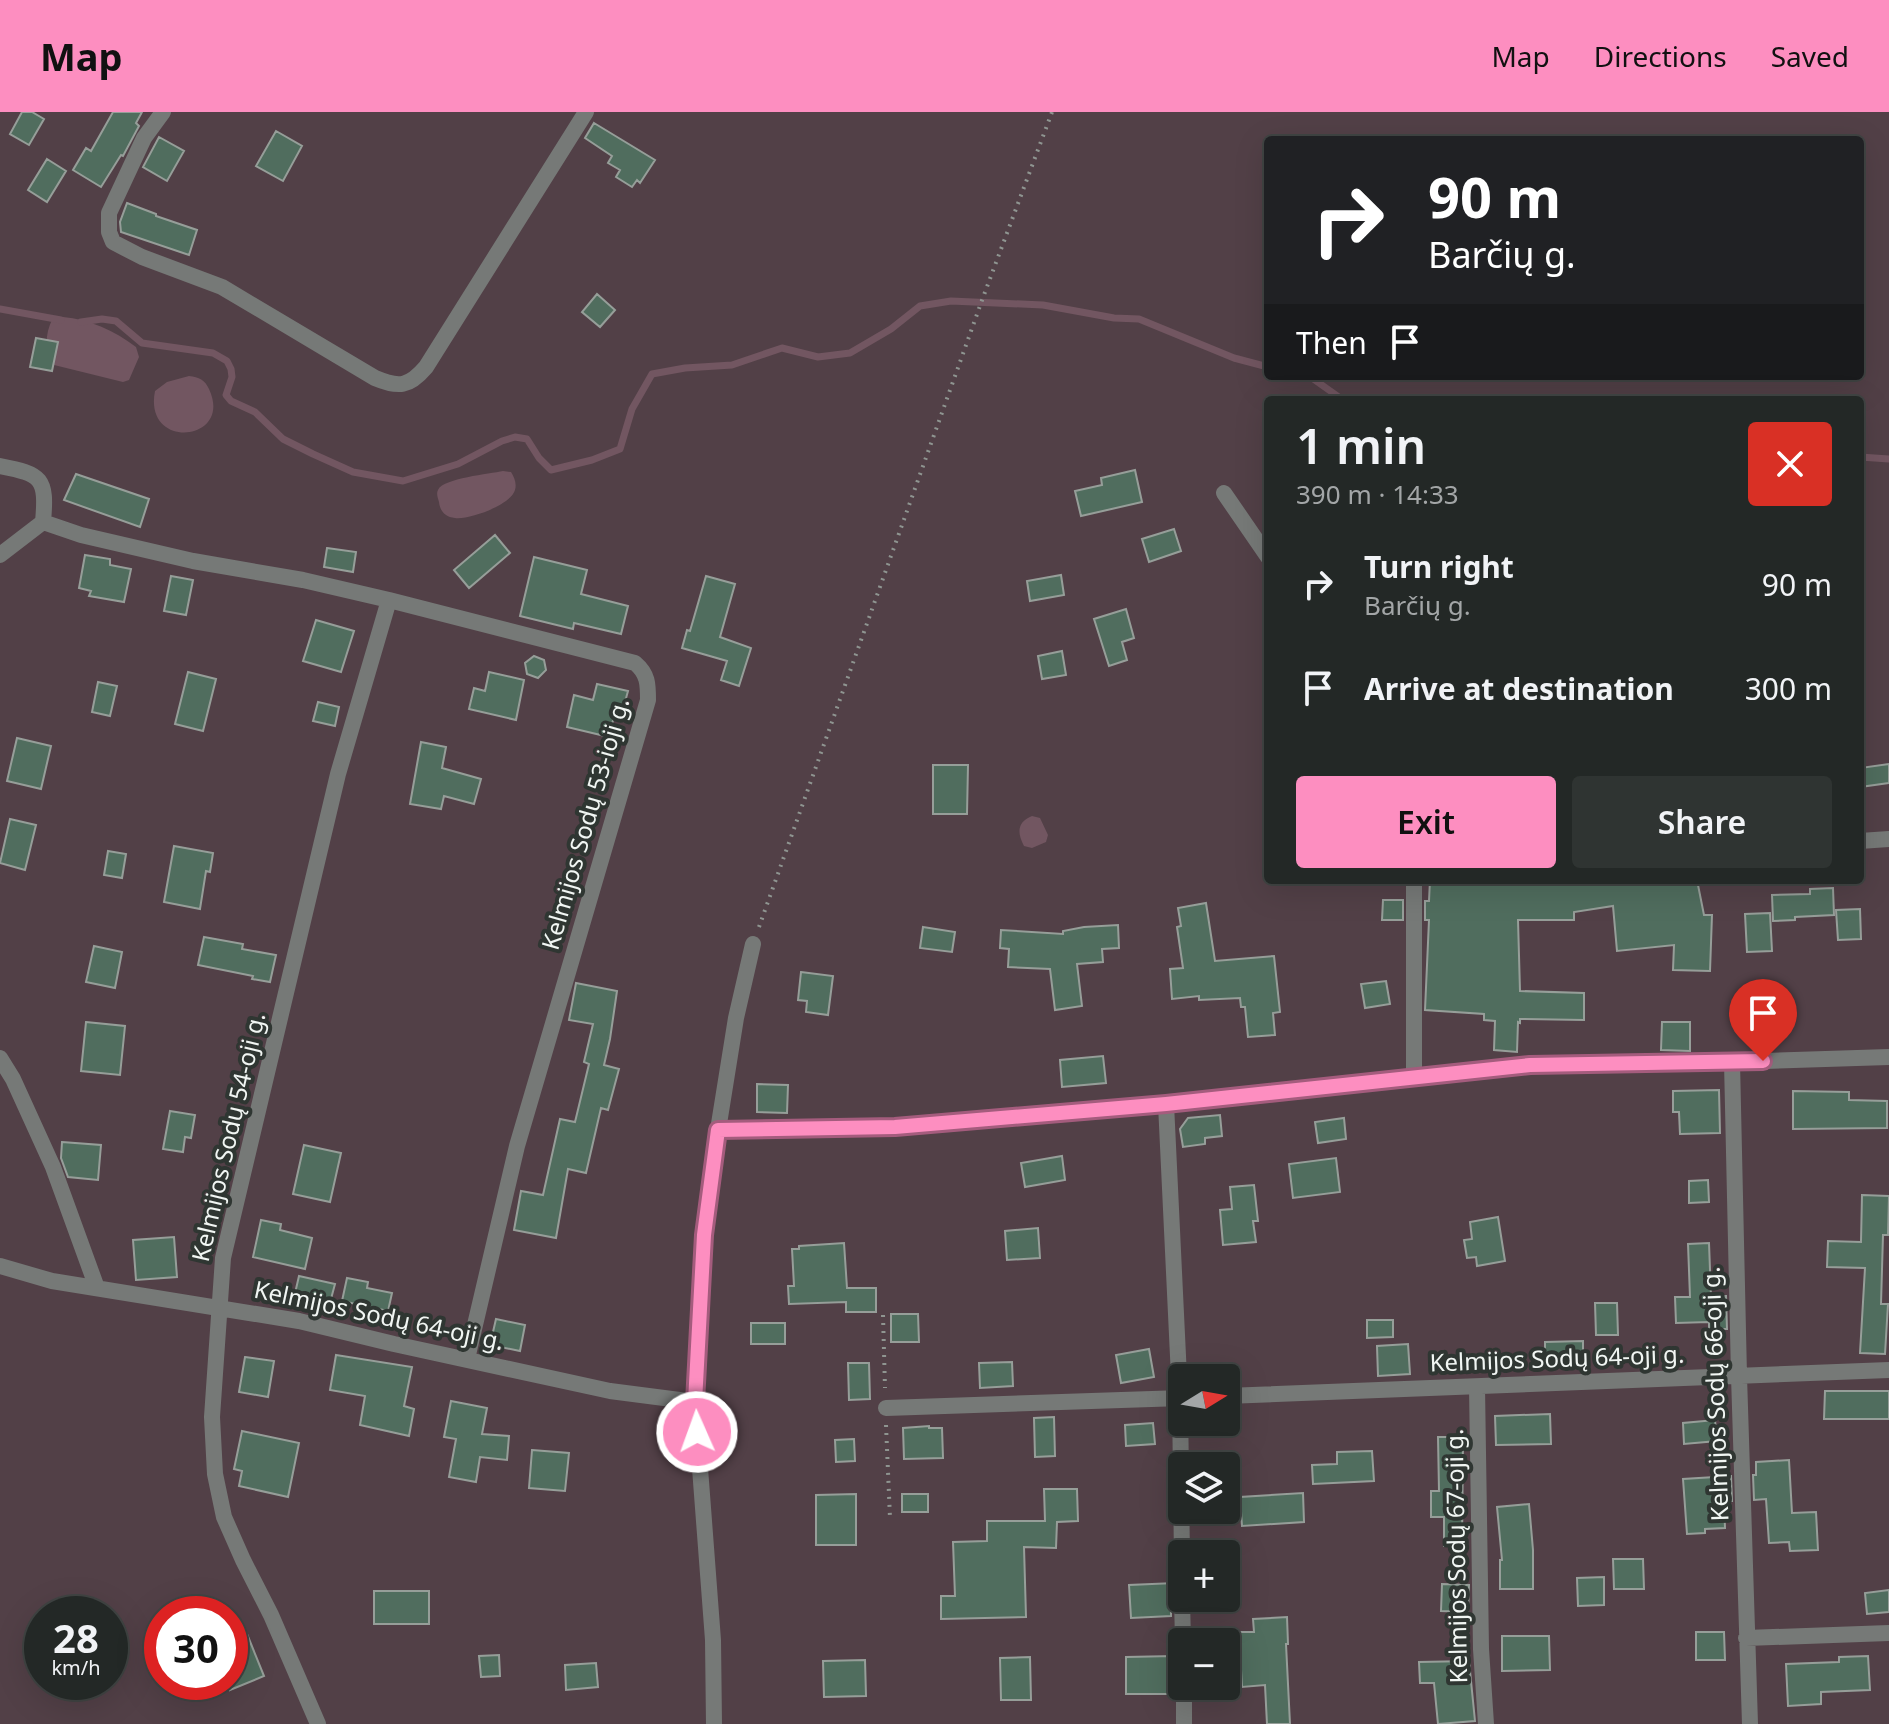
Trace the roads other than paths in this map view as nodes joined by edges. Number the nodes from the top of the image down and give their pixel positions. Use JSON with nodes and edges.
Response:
{"nodes":[{"id":1,"x":163,"y":112,"type":"edge"},
{"id":2,"x":586,"y":112,"type":"edge"},
{"id":3,"x":0,"y":466,"type":"edge"},
{"id":4,"x":1224,"y":493,"type":"dead end"},
{"id":5,"x":43,"y":522,"type":"junction"},
{"id":6,"x":1264,"y":551,"type":"edge"},
{"id":7,"x":0,"y":555,"type":"edge"},
{"id":8,"x":389,"y":600,"type":"junction"},
{"id":9,"x":1889,"y":839,"type":"edge"},
{"id":10,"x":1864,"y":841,"type":"edge"},
{"id":11,"x":1414,"y":884,"type":"edge"},
{"id":12,"x":753,"y":944,"type":"road end"},
{"id":13,"x":1889,"y":1057,"type":"edge"},
{"id":14,"x":0,"y":1058,"type":"edge"},
{"id":15,"x":1732,"y":1062,"type":"junction"},
{"id":16,"x":1414,"y":1077,"type":"junction"},
{"id":17,"x":1166,"y":1104,"type":"junction"},
{"id":18,"x":718,"y":1130,"type":"junction"},
{"id":19,"x":0,"y":1266,"type":"edge"},
{"id":20,"x":97,"y":1288,"type":"junction"},
{"id":21,"x":219,"y":1307,"type":"junction"},
{"id":22,"x":467,"y":1359,"type":"junction"},
{"id":23,"x":1179,"y":1364,"type":"edge"},
{"id":24,"x":1889,"y":1370,"type":"edge"},
{"id":25,"x":1739,"y":1376,"type":"junction"},
{"id":26,"x":1477,"y":1387,"type":"junction"},
{"id":27,"x":1240,"y":1395,"type":"edge"},
{"id":28,"x":1168,"y":1398,"type":"edge"},
{"id":29,"x":695,"y":1402,"type":"junction"},
{"id":30,"x":886,"y":1408,"type":"dead end"},
{"id":31,"x":1181,"y":1436,"type":"edge"},
{"id":32,"x":1182,"y":1540,"type":"edge"},
{"id":33,"x":1889,"y":1633,"type":"edge"},
{"id":34,"x":1746,"y":1638,"type":"junction"},
{"id":35,"x":1184,"y":1700,"type":"edge"},
{"id":36,"x":318,"y":1724,"type":"edge"},
{"id":37,"x":714,"y":1724,"type":"edge"},
{"id":38,"x":1184,"y":1724,"type":"edge"},
{"id":39,"x":1486,"y":1724,"type":"edge"},
{"id":40,"x":1750,"y":1724,"type":"edge"}],
"edges":[{"from":1,"to":2,"type":"street"},
{"from":3,"to":5,"type":"street"},
{"from":4,"to":6,"type":"street"},
{"from":5,"to":7,"type":"street"},
{"from":5,"to":8,"type":"street","name":"Kelmijos Sodų 53-ioji g."},
{"from":8,"to":21,"type":"street","name":"Kelmijos Sodų 54-oji g."},
{"from":8,"to":22,"type":"street","name":"Kelmijos Sodų 53-ioji g."},
{"from":9,"to":10,"type":"street"},
{"from":11,"to":16,"type":"street"},
{"from":12,"to":18,"type":"street"},
{"from":13,"to":15,"type":"street"},
{"from":14,"to":20,"type":"street"},
{"from":15,"to":16,"type":"street"},
{"from":15,"to":25,"type":"street","name":"Kelmijos Sodų 66-oji g."},
{"from":16,"to":17,"type":"street"},
{"from":17,"to":18,"type":"street"},
{"from":17,"to":23,"type":"street"},
{"from":18,"to":29,"type":"street"},
{"from":19,"to":20,"type":"street","name":"Kelmijos Sodų 64-oji g."},
{"from":20,"to":21,"type":"street","name":"Kelmijos Sodų 64-oji g."},
{"from":21,"to":22,"type":"street","name":"Kelmijos Sodų 64-oji g."},
{"from":21,"to":36,"type":"street","name":"Kelmijos Sodų 54-oji g."},
{"from":22,"to":29,"type":"street","name":"Kelmijos Sodų 64-oji g."},
{"from":24,"to":25,"type":"street","name":"Kelmijos Sodų 64-oji g."},
{"from":25,"to":26,"type":"street","name":"Kelmijos Sodų 64-oji g."},
{"from":25,"to":34,"type":"street","name":"Kelmijos Sodų 66-oji g."},
{"from":26,"to":27,"type":"street","name":"Kelmijos Sodų 64-oji g."},
{"from":26,"to":39,"type":"street","name":"Kelmijos Sodų 67-oji g."},
{"from":28,"to":30,"type":"street"},
{"from":29,"to":37,"type":"street"},
{"from":31,"to":32,"type":"street"},
{"from":33,"to":34,"type":"street"},
{"from":34,"to":40,"type":"street","name":"Kelmijos Sodų 66-oji g."},
{"from":35,"to":38,"type":"street"}]}
